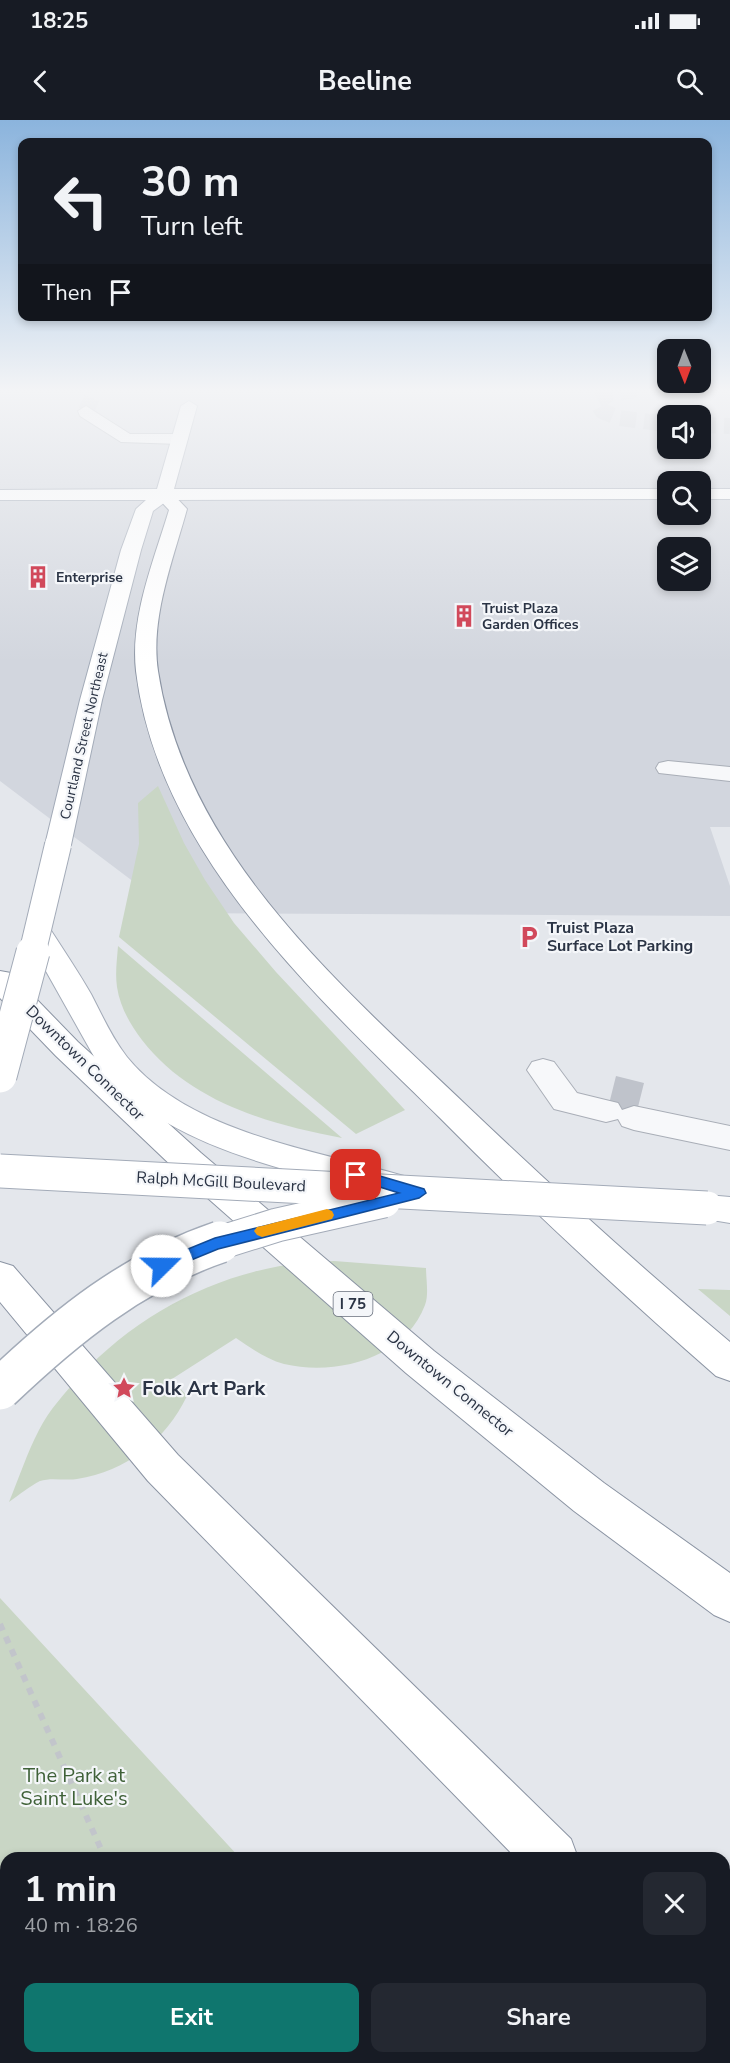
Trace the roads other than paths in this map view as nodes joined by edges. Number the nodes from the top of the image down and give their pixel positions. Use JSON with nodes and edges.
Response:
{"nodes":[{"id":1,"x":168,"y":481,"type":"edge"},
{"id":2,"x":657,"y":494,"type":"edge"},
{"id":3,"x":711,"y":494,"type":"edge"},
{"id":4,"x":730,"y":494,"type":"edge"},
{"id":5,"x":0,"y":495,"type":"edge"},
{"id":6,"x":164,"y":495,"type":"junction"},
{"id":7,"x":668,"y":768,"type":"dead end"},
{"id":8,"x":730,"y":774,"type":"edge"},
{"id":9,"x":38,"y":932,"type":"junction"},
{"id":10,"x":0,"y":980,"type":"edge"},
{"id":11,"x":0,"y":1076,"type":"edge"},
{"id":12,"x":623,"y":1105,"type":"tunnel mouth"},
{"id":13,"x":727,"y":1137,"type":"edge"},
{"id":14,"x":0,"y":1170,"type":"edge"},
{"id":15,"x":419,"y":1193,"type":"junction"},
{"id":16,"x":719,"y":1209,"type":"edge"},
{"id":17,"x":0,"y":1276,"type":"edge"},
{"id":18,"x":730,"y":1365,"type":"edge"},
{"id":19,"x":0,"y":1389,"type":"edge"},
{"id":20,"x":730,"y":1600,"type":"edge"},
{"id":21,"x":546,"y":1852,"type":"edge"}],
"edges":[{"from":1,"to":6,"type":"main road"},
{"from":2,"to":6,"type":"main road"},
{"from":3,"to":4,"type":"main road"},
{"from":5,"to":6,"type":"main road"},
{"from":6,"to":9,"type":"main road","name":"Courtland Street Northeast","bridge":true},
{"from":6,"to":18,"type":"main road"},
{"from":7,"to":8,"type":"lane"},
{"from":9,"to":11,"type":"main road","name":"Courtland Street Northeast","bridge":true},
{"from":9,"to":15,"type":"main road","bridge":true},
{"from":10,"to":20,"type":"main road","name":"Downtown Connector","number":"I 75"},
{"from":12,"to":13,"type":"lane"},
{"from":14,"to":15,"type":"main road","name":"Ralph McGill Boulevard","bridge":true},
{"from":15,"to":16,"type":"main road","name":"Ralph McGill Boulevard","bridge":true},
{"from":15,"to":19,"type":"main road","bridge":true},
{"from":17,"to":21,"type":"main road"}]}
